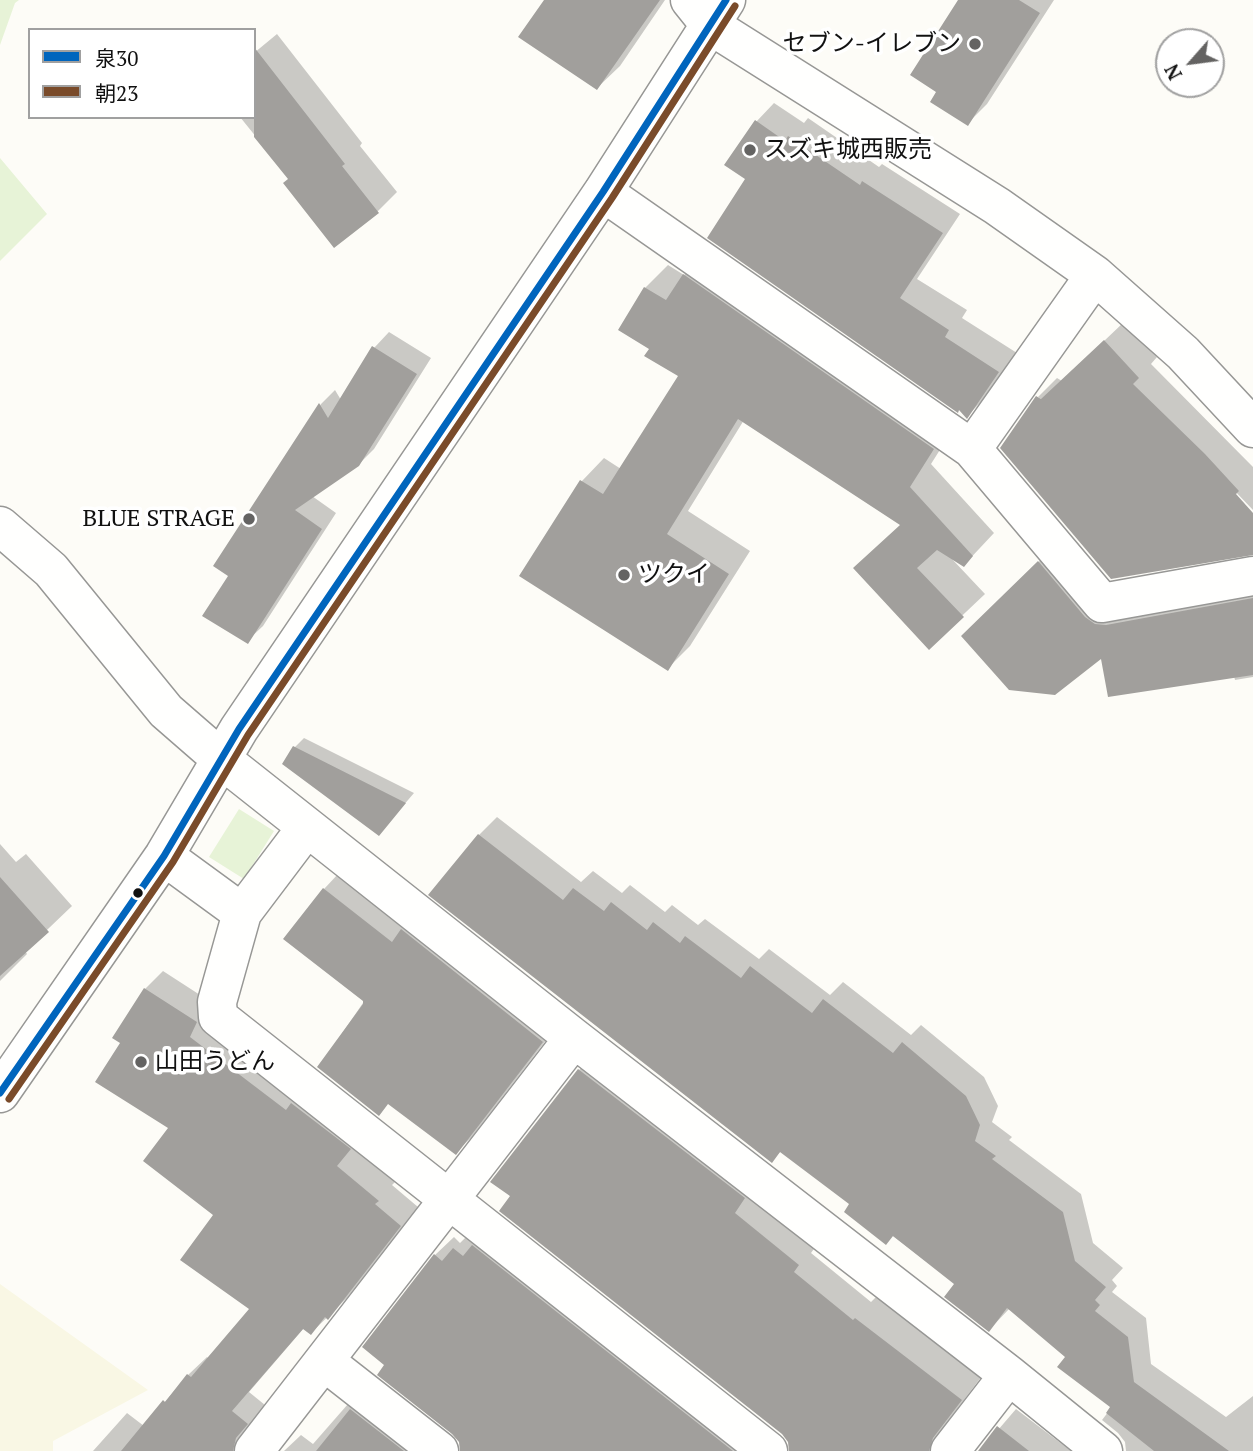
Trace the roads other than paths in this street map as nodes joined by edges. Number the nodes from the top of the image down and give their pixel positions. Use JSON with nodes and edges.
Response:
{"nodes":[{"id":1,"x":708,"y":8,"type":"edge"},
{"id":2,"x":603,"y":192,"type":"junction"},
{"id":3,"x":1095,"y":275,"type":"junction"},
{"id":4,"x":1253,"y":428,"type":"edge"},
{"id":5,"x":972,"y":449,"type":"junction"},
{"id":6,"x":0,"y":526,"type":"edge"},
{"id":7,"x":1253,"y":576,"type":"edge"},
{"id":8,"x":220,"y":758,"type":"junction"},
{"id":9,"x":307,"y":827,"type":"junction"},
{"id":10,"x":164,"y":856,"type":"junction"},
{"id":11,"x":242,"y":913,"type":"junction"},
{"id":12,"x":574,"y":1038,"type":"junction"},
{"id":13,"x":0,"y":1093,"type":"edge"},
{"id":14,"x":448,"y":1199,"type":"junction"},
{"id":15,"x":324,"y":1361,"type":"junction"},
{"id":16,"x":1009,"y":1375,"type":"junction"},
{"id":17,"x":254,"y":1451,"type":"edge"},
{"id":18,"x":439,"y":1451,"type":"edge"},
{"id":19,"x":768,"y":1451,"type":"edge"},
{"id":20,"x":950,"y":1451,"type":"edge"},
{"id":21,"x":1103,"y":1451,"type":"edge"}],
"edges":[{"from":1,"to":2,"type":"street"},
{"from":1,"to":3,"type":"street"},
{"from":2,"to":5,"type":"street"},
{"from":2,"to":8,"type":"street"},
{"from":3,"to":4,"type":"street"},
{"from":3,"to":5,"type":"street"},
{"from":5,"to":7,"type":"street"},
{"from":6,"to":8,"type":"street"},
{"from":8,"to":9,"type":"street"},
{"from":8,"to":10,"type":"street"},
{"from":9,"to":11,"type":"street"},
{"from":9,"to":12,"type":"street"},
{"from":10,"to":11,"type":"street"},
{"from":10,"to":13,"type":"street"},
{"from":11,"to":14,"type":"street"},
{"from":12,"to":14,"type":"street"},
{"from":12,"to":16,"type":"street"},
{"from":14,"to":15,"type":"street"},
{"from":14,"to":19,"type":"street"},
{"from":15,"to":17,"type":"street"},
{"from":15,"to":18,"type":"street"},
{"from":16,"to":20,"type":"street"},
{"from":16,"to":21,"type":"street"}]}
